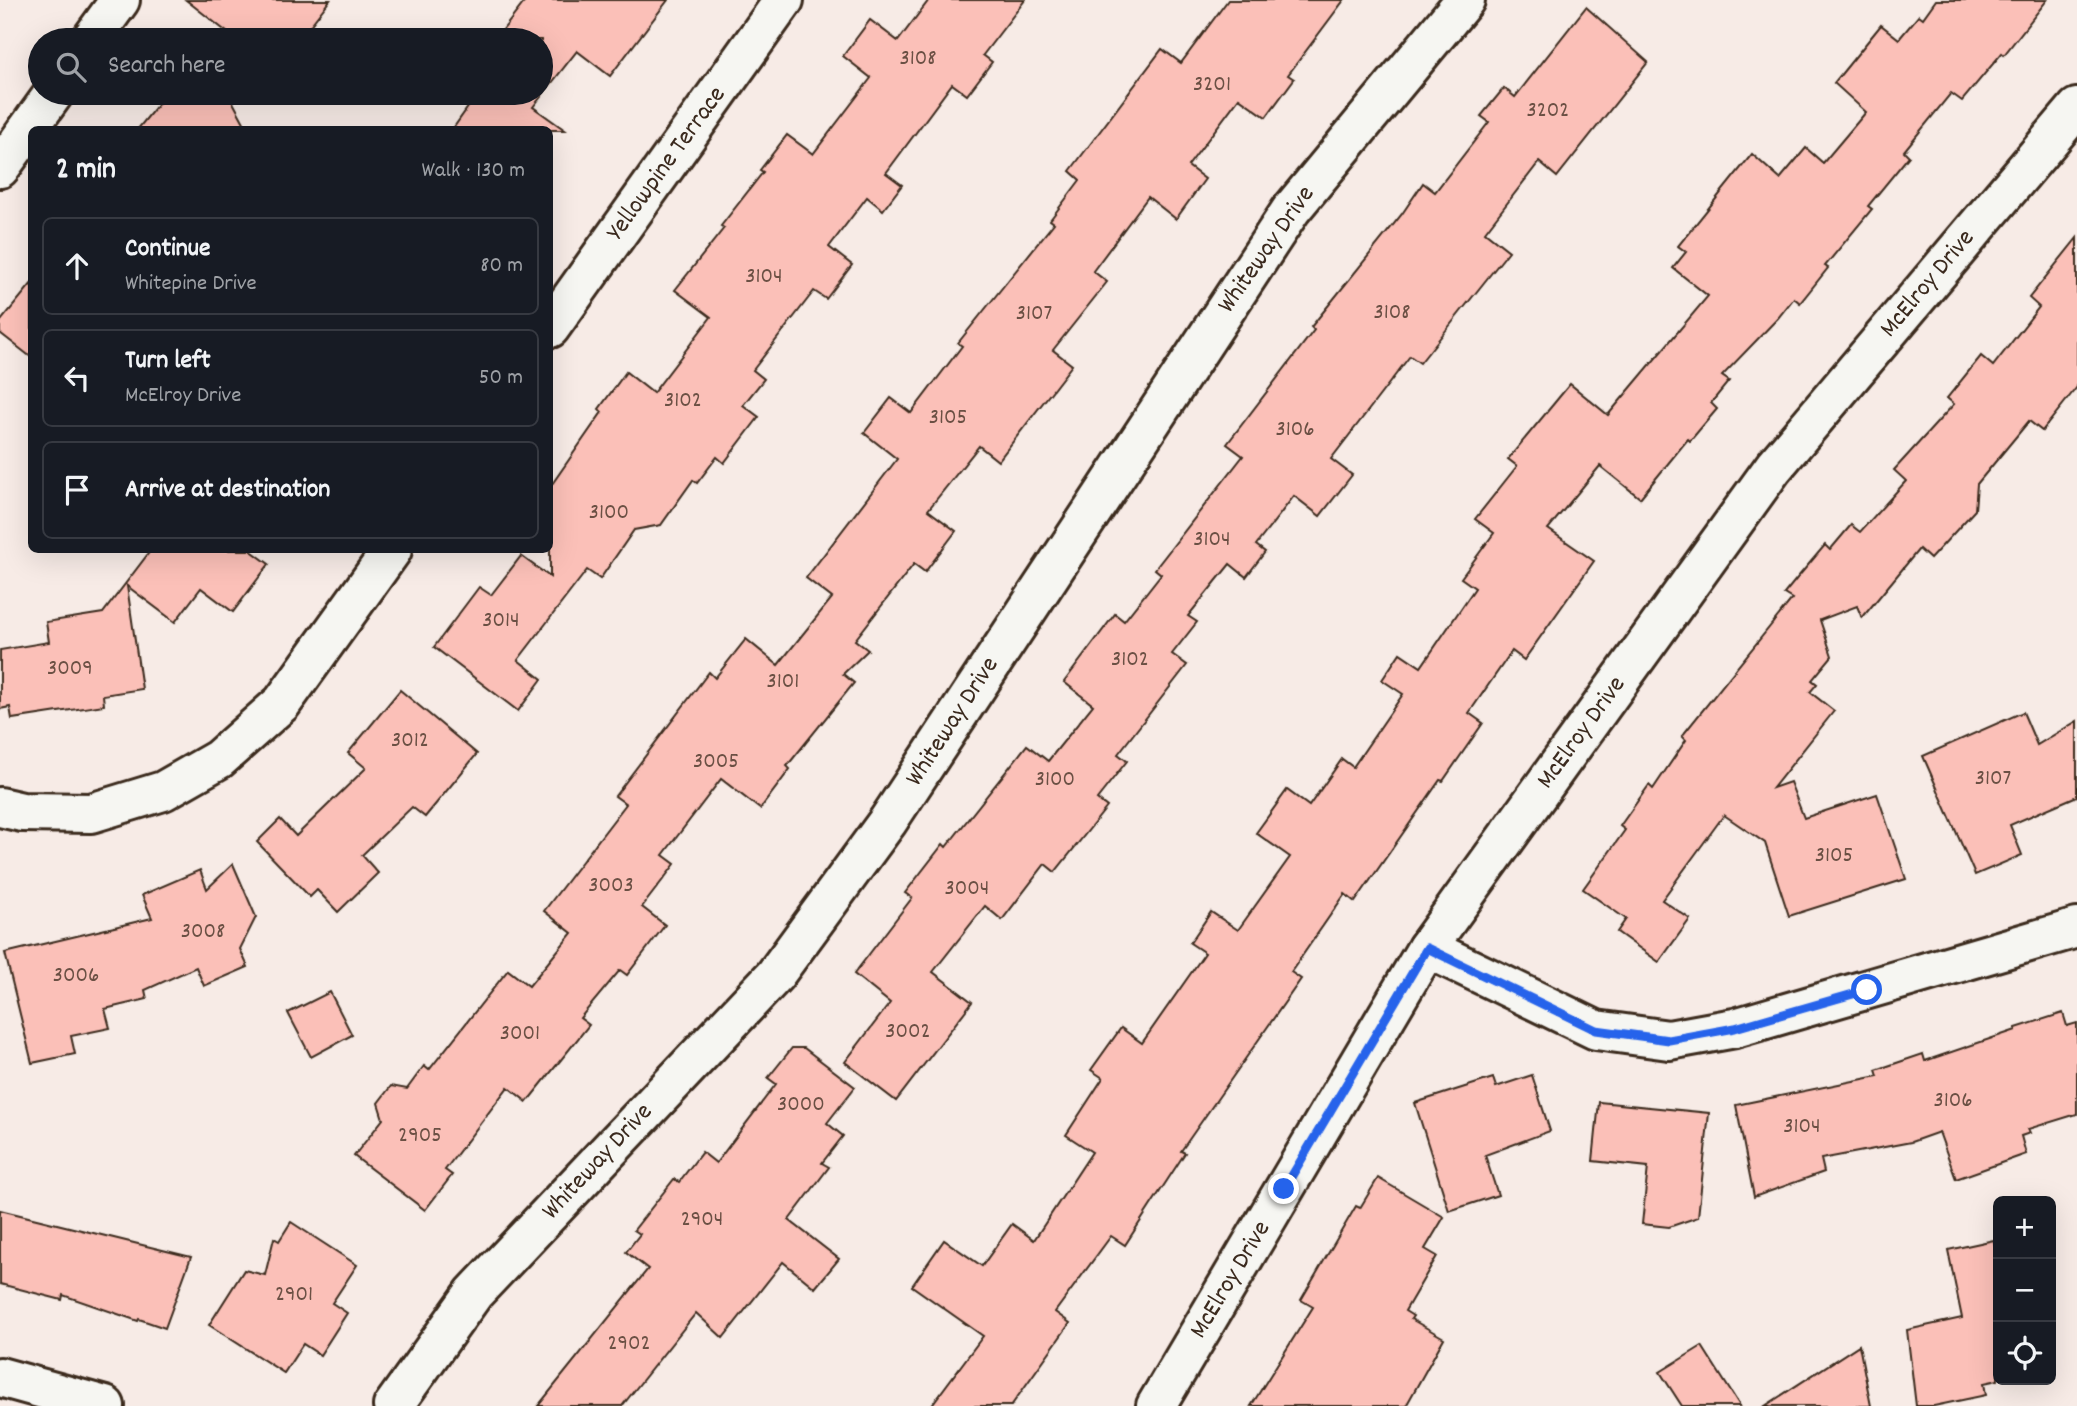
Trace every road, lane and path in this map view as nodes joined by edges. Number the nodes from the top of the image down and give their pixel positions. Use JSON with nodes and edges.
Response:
{"nodes":[{"id":1,"x":120,"y":0,"type":"edge"},
{"id":2,"x":784,"y":0,"type":"edge"},
{"id":3,"x":1465,"y":0,"type":"edge"},
{"id":4,"x":100,"y":28,"type":"edge"},
{"id":5,"x":45,"y":105,"type":"edge"},
{"id":6,"x":2077,"y":108,"type":"edge"},
{"id":7,"x":30,"y":126,"type":"edge"},
{"id":8,"x":28,"y":129,"type":"edge"},
{"id":9,"x":0,"y":168,"type":"edge"},
{"id":10,"x":553,"y":324,"type":"edge"},
{"id":11,"x":390,"y":553,"type":"edge"},
{"id":12,"x":0,"y":807,"type":"edge"},
{"id":13,"x":2077,"y":928,"type":"edge"},
{"id":14,"x":1427,"y":948,"type":"junction"},
{"id":15,"x":0,"y":1377,"type":"edge"},
{"id":16,"x":105,"y":1406,"type":"edge"},
{"id":17,"x":393,"y":1406,"type":"edge"},
{"id":18,"x":1156,"y":1406,"type":"edge"}],
"edges":[{"from":1,"to":4,"type":"street"},
{"from":2,"to":10,"type":"street","name":"Yellowpine Terrace"},
{"from":3,"to":17,"type":"street","name":"Whiteway Drive"},
{"from":5,"to":7,"type":"street"},
{"from":6,"to":14,"type":"street","name":"McElroy Drive"},
{"from":8,"to":9,"type":"street"},
{"from":11,"to":12,"type":"street"},
{"from":13,"to":14,"type":"street"},
{"from":14,"to":18,"type":"street","name":"McElroy Drive"},
{"from":15,"to":16,"type":"street"}]}
